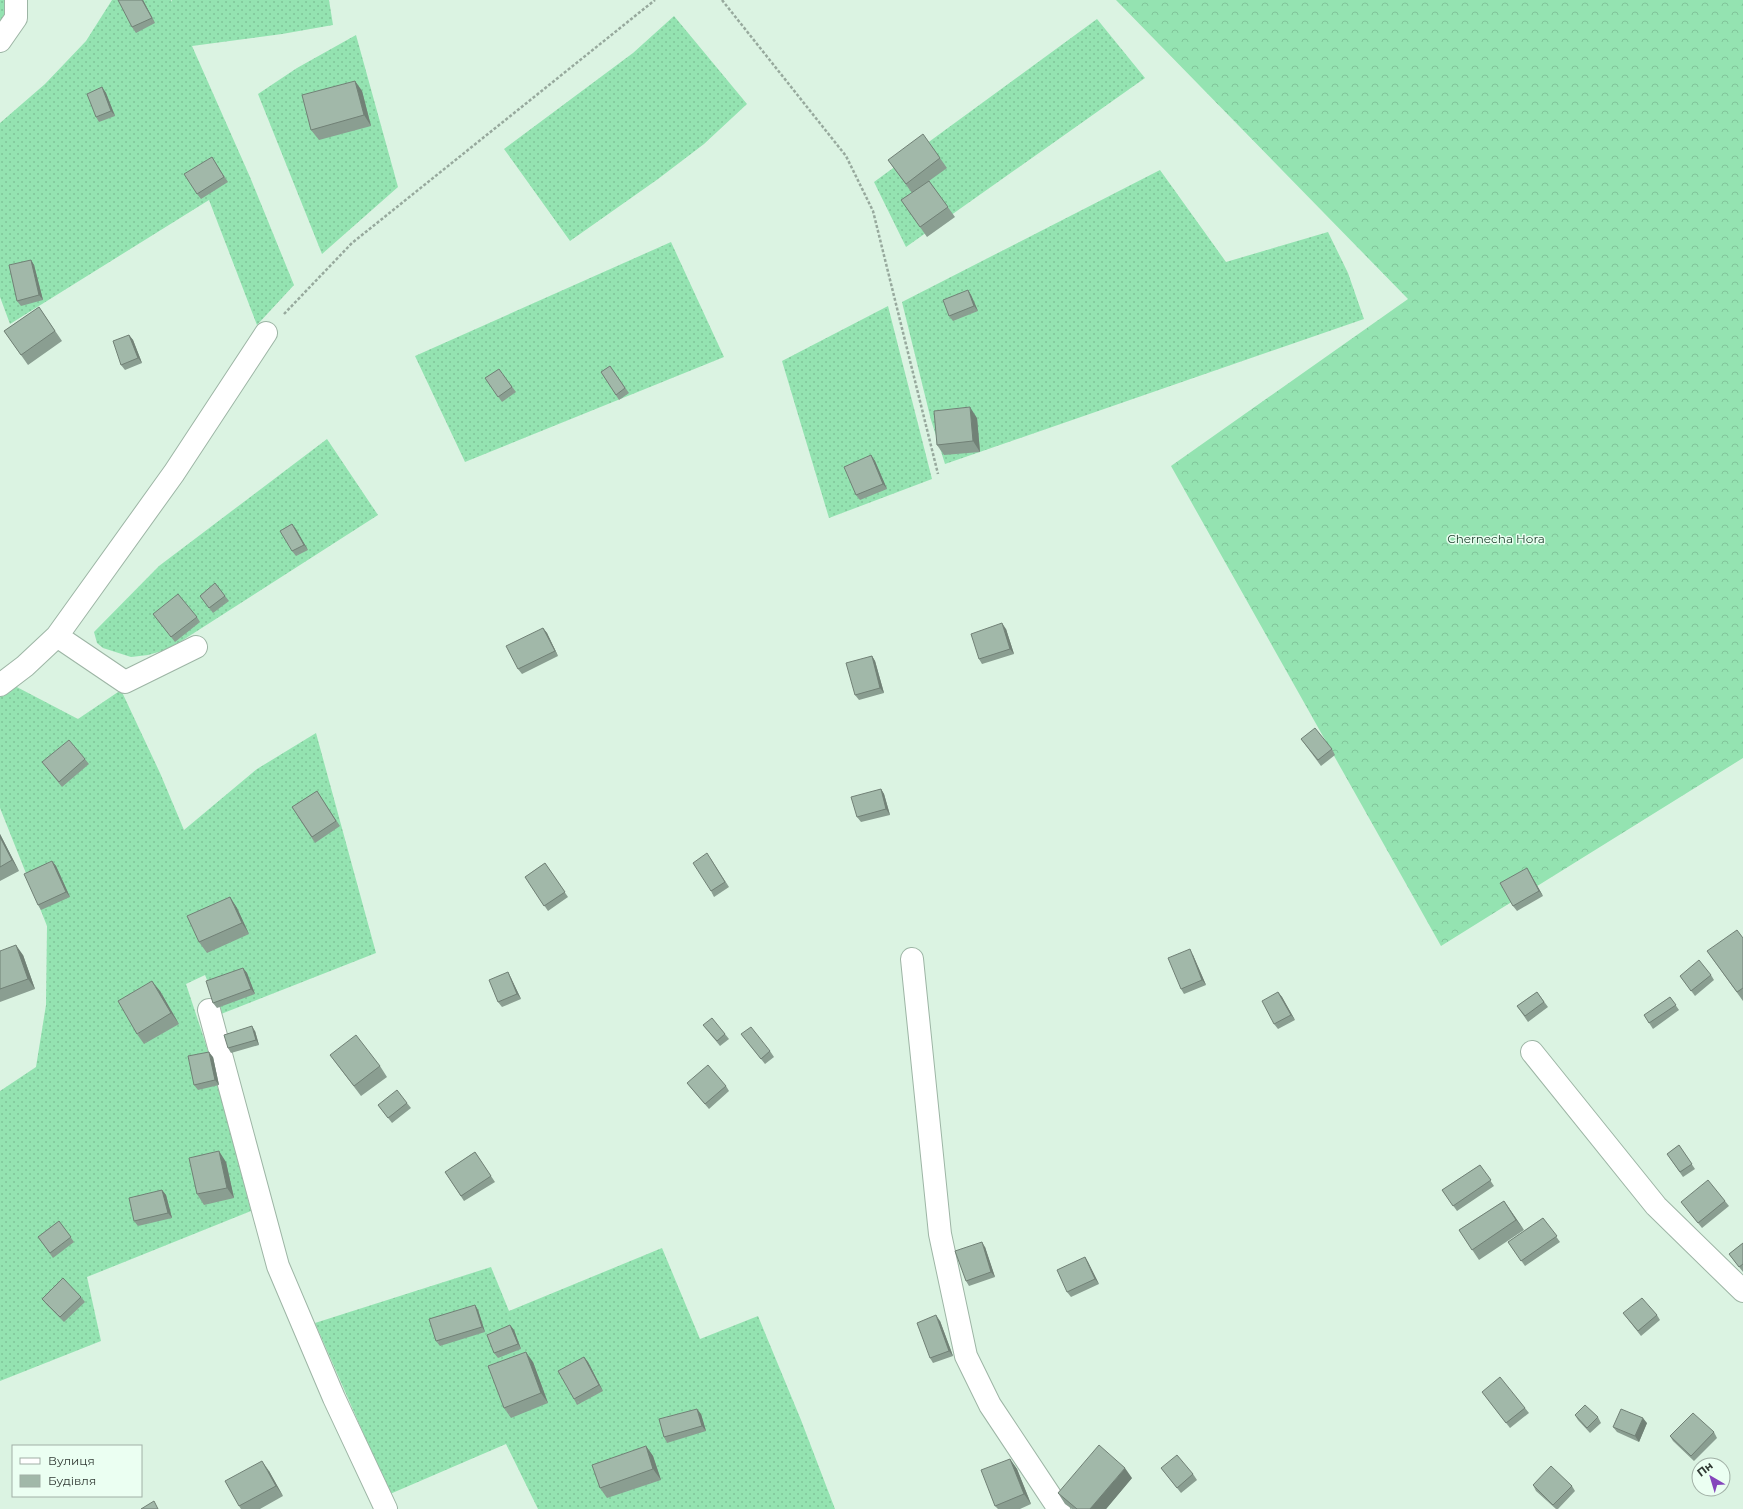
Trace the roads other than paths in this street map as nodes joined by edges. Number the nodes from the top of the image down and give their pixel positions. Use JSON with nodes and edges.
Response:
{"nodes":[{"id":1,"x":16,"y":0,"type":"edge"},
{"id":2,"x":0,"y":41,"type":"edge"},
{"id":3,"x":266,"y":333,"type":"road end"},
{"id":4,"x":57,"y":636,"type":"junction"},
{"id":5,"x":196,"y":647,"type":"dead end"},
{"id":6,"x":0,"y":685,"type":"edge"},
{"id":7,"x":912,"y":959,"type":"dead end"},
{"id":8,"x":209,"y":1010,"type":"dead end"},
{"id":9,"x":1532,"y":1052,"type":"dead end"},
{"id":10,"x":1743,"y":1291,"type":"edge"},
{"id":11,"x":386,"y":1509,"type":"edge"},
{"id":12,"x":1059,"y":1509,"type":"edge"}],
"edges":[{"from":1,"to":2,"type":"street"},
{"from":3,"to":4,"type":"street"},
{"from":4,"to":5,"type":"street"},
{"from":4,"to":6,"type":"street"},
{"from":7,"to":12,"type":"street"},
{"from":8,"to":11,"type":"street"},
{"from":9,"to":10,"type":"street"}]}
